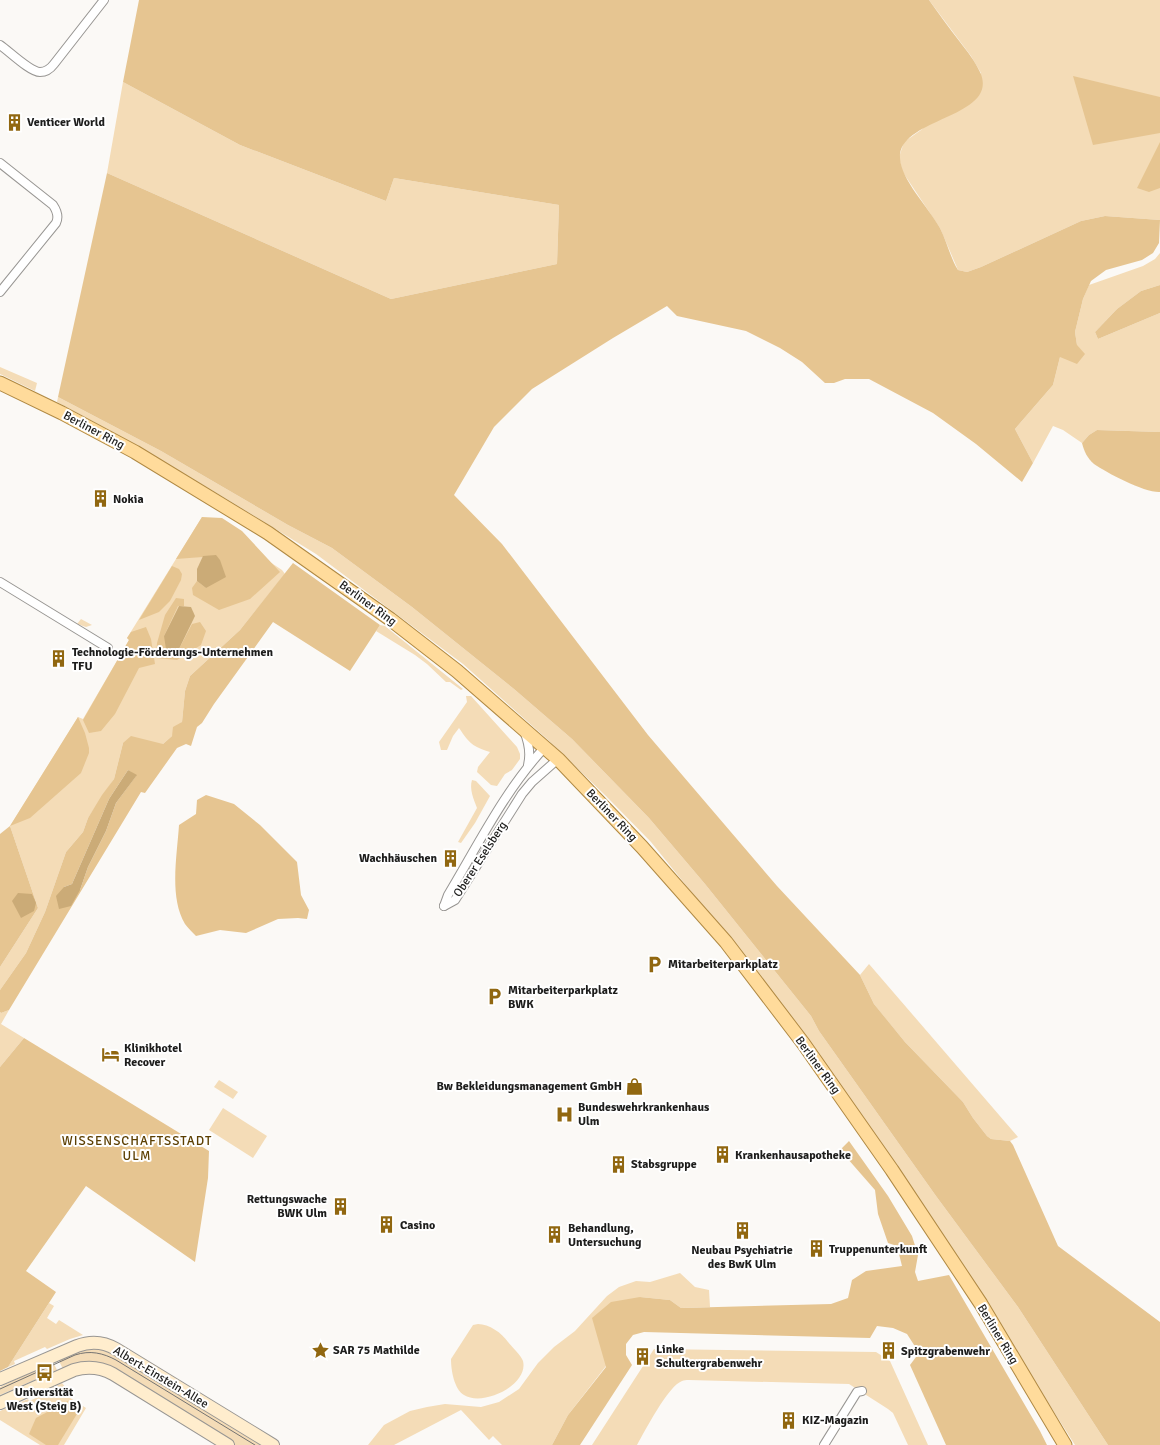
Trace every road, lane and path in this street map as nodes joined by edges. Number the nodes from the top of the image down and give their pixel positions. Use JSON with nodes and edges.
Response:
{"nodes":[{"id":1,"x":104,"y":0,"type":"edge"},
{"id":2,"x":0,"y":45,"type":"edge"},
{"id":3,"x":0,"y":163,"type":"edge"},
{"id":4,"x":0,"y":292,"type":"edge"},
{"id":5,"x":0,"y":382,"type":"edge"},
{"id":6,"x":0,"y":582,"type":"edge"},
{"id":7,"x":108,"y":648,"type":"dead end"},
{"id":8,"x":522,"y":727,"type":"junction"},
{"id":9,"x":546,"y":747,"type":"junction"},
{"id":10,"x":558,"y":759,"type":"junction"},
{"id":11,"x":528,"y":766,"type":"junction"},
{"id":12,"x":0,"y":1379,"type":"edge"},
{"id":13,"x":862,"y":1391,"type":"dead end"},
{"id":14,"x":0,"y":1403,"type":"edge"},
{"id":15,"x":228,"y":1445,"type":"edge"},
{"id":16,"x":272,"y":1445,"type":"edge"},
{"id":17,"x":824,"y":1445,"type":"edge"},
{"id":18,"x":1064,"y":1445,"type":"edge"}],
"edges":[{"from":1,"to":2,"type":"street"},
{"from":3,"to":4,"type":"street"},
{"from":5,"to":8,"type":"main road","name":"Berliner Ring"},
{"from":6,"to":7,"type":"street"},
{"from":8,"to":9,"type":"main road","name":"Berliner Ring"},
{"from":8,"to":11,"type":"street"},
{"from":9,"to":10,"type":"main road","name":"Berliner Ring"},
{"from":9,"to":11,"type":"street","name":"Oberer Eselsberg"},
{"from":10,"to":11,"type":"street","name":"Oberer Eselsberg"},
{"from":10,"to":18,"type":"main road","name":"Berliner Ring"},
{"from":12,"to":16,"type":"street","name":"Albert-Einstein-Allee"},
{"from":13,"to":17,"type":"street"},
{"from":14,"to":15,"type":"street","name":"Albert-Einstein-Allee"}]}
